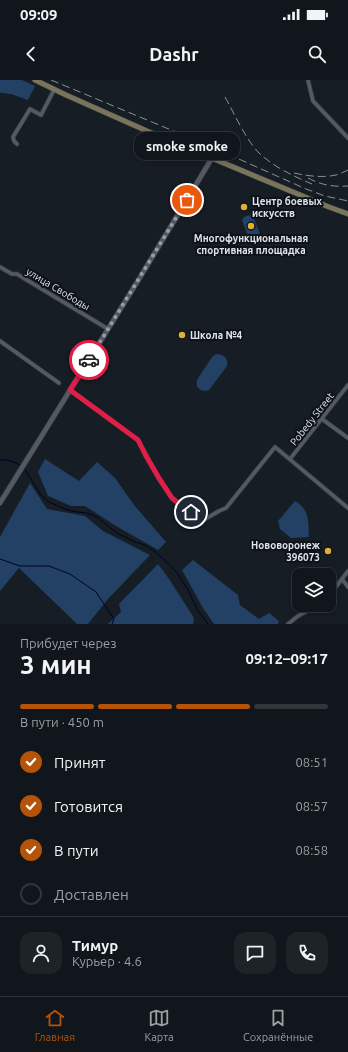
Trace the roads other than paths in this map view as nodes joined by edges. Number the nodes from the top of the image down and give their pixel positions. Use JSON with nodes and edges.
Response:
{"nodes":[{"id":1,"x":35,"y":80,"type":"edge"},
{"id":2,"x":308,"y":80,"type":"edge"},
{"id":3,"x":54,"y":90,"type":"junction"},
{"id":4,"x":348,"y":138,"type":"edge"},
{"id":5,"x":17,"y":144,"type":"dead end"},
{"id":6,"x":212,"y":158,"type":"junction"},
{"id":7,"x":348,"y":214,"type":"edge"},
{"id":8,"x":0,"y":267,"type":"edge"},
{"id":9,"x":108,"y":329,"type":"junction"},
{"id":10,"x":0,"y":341,"type":"edge"},
{"id":11,"x":59,"y":383,"type":"dead end"},
{"id":12,"x":348,"y":385,"type":"edge"},
{"id":13,"x":70,"y":390,"type":"junction"},
{"id":14,"x":322,"y":419,"type":"junction"},
{"id":15,"x":348,"y":438,"type":"edge"},
{"id":16,"x":290,"y":459,"type":"junction"},
{"id":17,"x":0,"y":503,"type":"edge"},
{"id":18,"x":348,"y":508,"type":"edge"},
{"id":19,"x":191,"y":512,"type":"dead end"},
{"id":20,"x":202,"y":521,"type":"dead end"},
{"id":21,"x":348,"y":571,"type":"edge"},
{"id":22,"x":342,"y":579,"type":"junction"},
{"id":23,"x":348,"y":586,"type":"edge"},
{"id":24,"x":336,"y":587,"type":"edge"},
{"id":25,"x":305,"y":612,"type":"edge"},
{"id":26,"x":288,"y":624,"type":"edge"}],
"edges":[{"from":1,"to":3,"type":"main road"},
{"from":2,"to":4,"type":"street"},
{"from":3,"to":5,"type":"street"},
{"from":3,"to":6,"type":"main road"},
{"from":6,"to":7,"type":"main road"},
{"from":6,"to":9,"type":"street"},
{"from":8,"to":9,"type":"street","name":"улица Свободы"},
{"from":9,"to":13,"type":"street"},
{"from":10,"to":11,"type":"street"},
{"from":12,"to":14,"type":"street","name":"Pobedy Street"},
{"from":13,"to":17,"type":"street"},
{"from":13,"to":19,"type":"street"},
{"from":14,"to":15,"type":"street"},
{"from":14,"to":16,"type":"street","name":"Pobedy Street"},
{"from":16,"to":18,"type":"street","name":"Pobedy Street"},
{"from":16,"to":20,"type":"street"},
{"from":21,"to":22,"type":"street"},
{"from":22,"to":23,"type":"street"},
{"from":22,"to":24,"type":"street"},
{"from":25,"to":26,"type":"street"}]}
